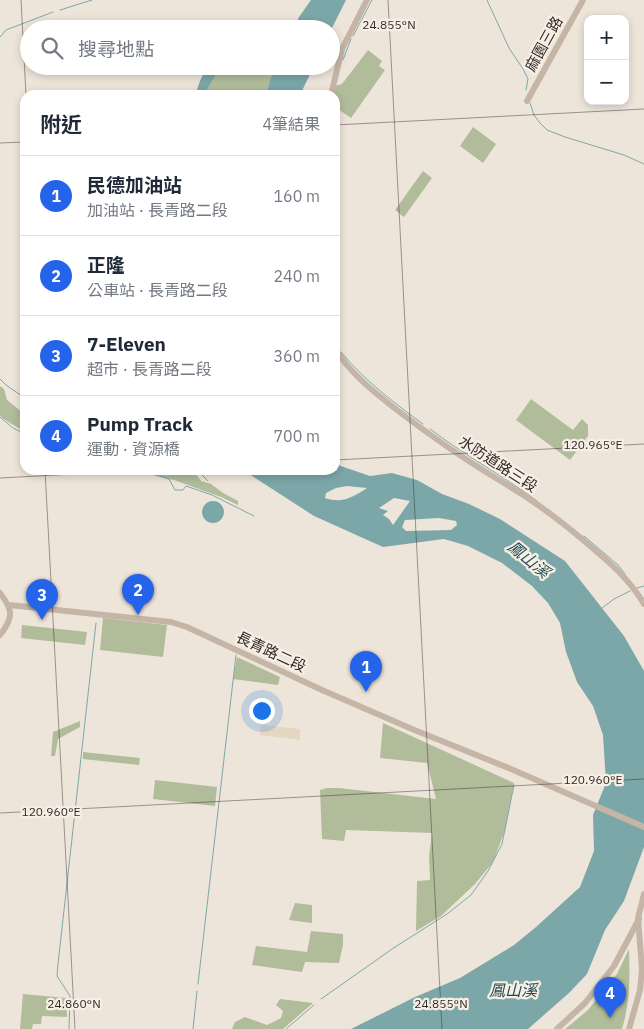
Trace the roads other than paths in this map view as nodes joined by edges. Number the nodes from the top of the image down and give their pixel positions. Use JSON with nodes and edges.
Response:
{"nodes":[{"id":1,"x":368,"y":0,"type":"edge"},
{"id":2,"x":583,"y":0,"type":"edge"},
{"id":3,"x":340,"y":57,"type":"edge"},
{"id":4,"x":335,"y":75,"type":"edge"},
{"id":5,"x":331,"y":90,"type":"edge"},
{"id":6,"x":527,"y":101,"type":"dead end"},
{"id":7,"x":340,"y":356,"type":"edge"},
{"id":8,"x":0,"y":593,"type":"edge"},
{"id":9,"x":644,"y":604,"type":"edge"},
{"id":10,"x":9,"y":605,"type":"junction"},
{"id":11,"x":0,"y":635,"type":"edge"},
{"id":12,"x":644,"y":826,"type":"edge"},
{"id":13,"x":644,"y":894,"type":"edge"},
{"id":14,"x":644,"y":907,"type":"edge"},
{"id":15,"x":557,"y":1029,"type":"edge"},
{"id":16,"x":629,"y":1029,"type":"edge"}],
"edges":[{"from":1,"to":3,"type":"street"},
{"from":2,"to":6,"type":"street","name":"麻園三路"},
{"from":4,"to":5,"type":"street"},
{"from":7,"to":9,"type":"street","name":"水防道路三段"},
{"from":8,"to":10,"type":"street"},
{"from":10,"to":11,"type":"street"},
{"from":10,"to":12,"type":"street","name":"長青路二段"},
{"from":13,"to":16,"type":"street","bridge":true},
{"from":14,"to":15,"type":"street"}]}
